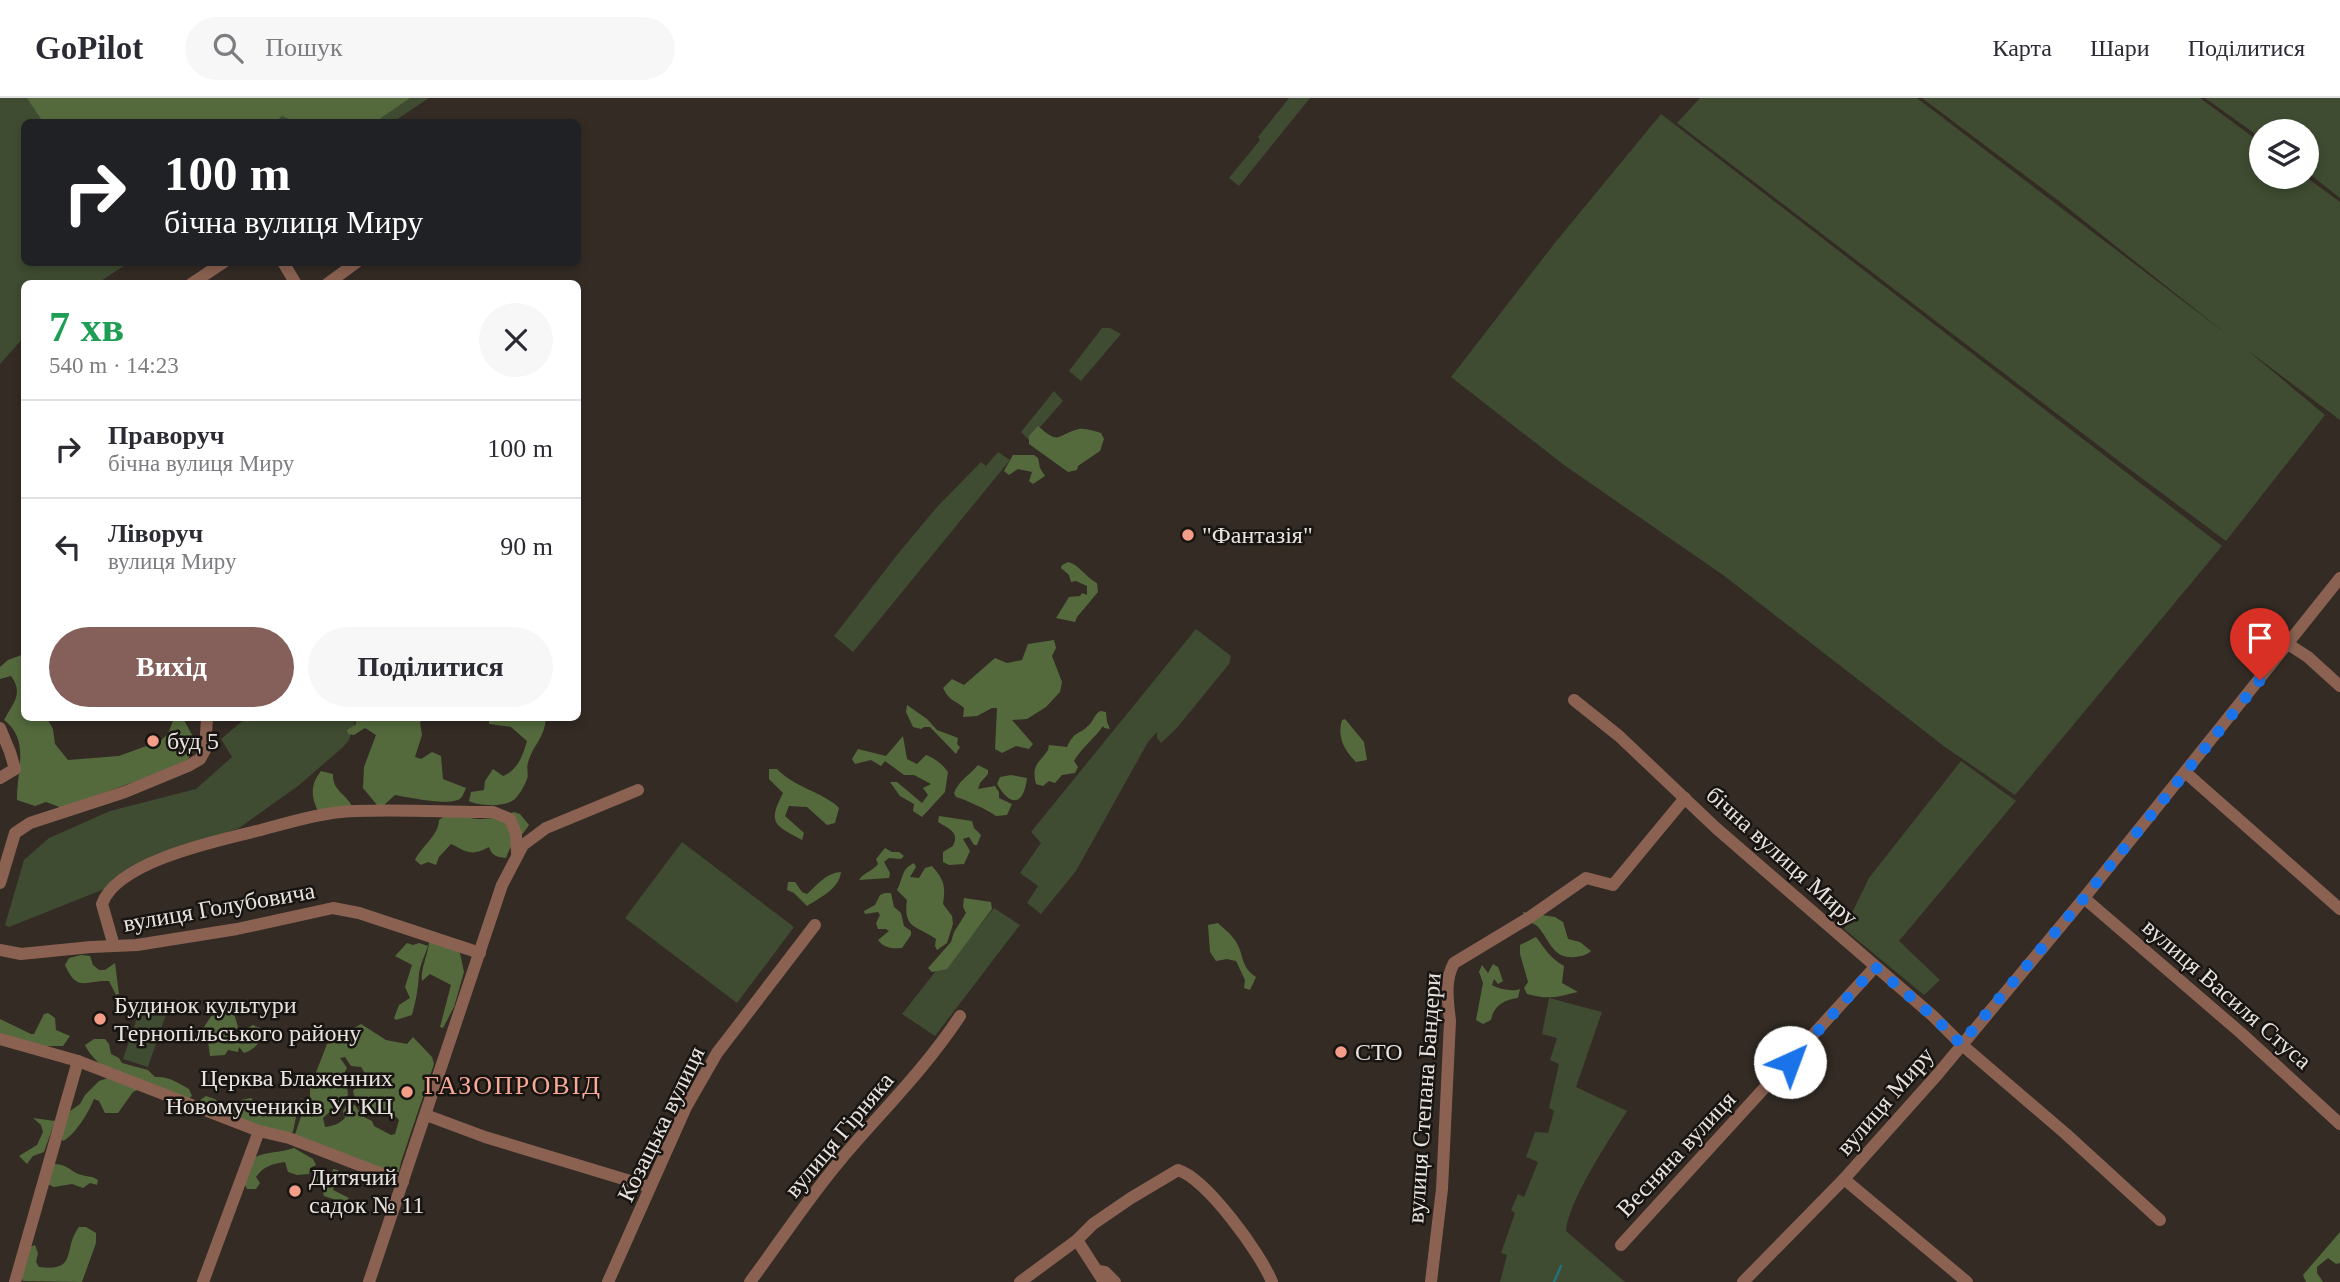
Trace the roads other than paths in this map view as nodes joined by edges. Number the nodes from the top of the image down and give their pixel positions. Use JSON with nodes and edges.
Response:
{"nodes":[{"id":1,"x":218,"y":266,"type":"edge"},
{"id":2,"x":352,"y":266,"type":"edge"},
{"id":3,"x":210,"y":272,"type":"junction"},
{"id":4,"x":197,"y":280,"type":"edge"},
{"id":5,"x":215,"y":280,"type":"edge"},
{"id":6,"x":332,"y":280,"type":"edge"},
{"id":7,"x":2340,"y":578,"type":"edge"},
{"id":8,"x":2288,"y":644,"type":"junction"},
{"id":9,"x":2340,"y":686,"type":"edge"},
{"id":10,"x":1574,"y":700,"type":"dead end"},
{"id":11,"x":207,"y":721,"type":"edge"},
{"id":12,"x":0,"y":728,"type":"edge"},
{"id":13,"x":2185,"y":772,"type":"junction"},
{"id":14,"x":0,"y":778,"type":"edge"},
{"id":15,"x":638,"y":790,"type":"dead end"},
{"id":16,"x":1685,"y":798,"type":"junction"},
{"id":17,"x":517,"y":853,"type":"junction"},
{"id":18,"x":0,"y":883,"type":"edge"},
{"id":19,"x":2084,"y":898,"type":"junction"},
{"id":20,"x":2340,"y":909,"type":"edge"},
{"id":21,"x":815,"y":925,"type":"dead end"},
{"id":22,"x":114,"y":946,"type":"junction"},
{"id":23,"x":0,"y":950,"type":"edge"},
{"id":24,"x":480,"y":953,"type":"junction"},
{"id":25,"x":1875,"y":967,"type":"junction"},
{"id":26,"x":961,"y":1016,"type":"dead end"},
{"id":27,"x":0,"y":1039,"type":"edge"},
{"id":28,"x":1961,"y":1044,"type":"junction"},
{"id":29,"x":78,"y":1061,"type":"junction"},
{"id":30,"x":426,"y":1115,"type":"junction"},
{"id":31,"x":2340,"y":1124,"type":"edge"},
{"id":32,"x":259,"y":1131,"type":"junction"},
{"id":33,"x":1844,"y":1180,"type":"junction"},
{"id":34,"x":403,"y":1182,"type":"junction"},
{"id":35,"x":650,"y":1187,"type":"junction"},
{"id":36,"x":2160,"y":1220,"type":"dead end"},
{"id":37,"x":1077,"y":1240,"type":"junction"},
{"id":38,"x":1621,"y":1245,"type":"dead end"},
{"id":39,"x":1101,"y":1276,"type":"edge"},
{"id":40,"x":15,"y":1282,"type":"edge"},
{"id":41,"x":203,"y":1282,"type":"edge"},
{"id":42,"x":369,"y":1282,"type":"edge"},
{"id":43,"x":608,"y":1282,"type":"edge"},
{"id":44,"x":750,"y":1282,"type":"edge"},
{"id":45,"x":1020,"y":1282,"type":"edge"},
{"id":46,"x":1115,"y":1282,"type":"edge"},
{"id":47,"x":1272,"y":1282,"type":"edge"},
{"id":48,"x":1431,"y":1282,"type":"edge"},
{"id":49,"x":1742,"y":1282,"type":"edge"},
{"id":50,"x":1967,"y":1282,"type":"edge"}],
"edges":[{"from":1,"to":3,"type":"street"},
{"from":2,"to":6,"type":"street"},
{"from":3,"to":4,"type":"street"},
{"from":3,"to":5,"type":"street"},
{"from":7,"to":8,"type":"street","name":"вулиця Миру"},
{"from":8,"to":9,"type":"street"},
{"from":8,"to":13,"type":"street","name":"вулиця Миру"},
{"from":10,"to":16,"type":"street","name":"бічна вулиця Миру"},
{"from":11,"to":18,"type":"street"},
{"from":12,"to":14,"type":"street"},
{"from":13,"to":19,"type":"street","name":"вулиця Миру"},
{"from":13,"to":20,"type":"street"},
{"from":15,"to":17,"type":"street"},
{"from":16,"to":25,"type":"street","name":"бічна вулиця Миру"},
{"from":16,"to":48,"type":"street","name":"вулиця Степана Бандери"},
{"from":17,"to":22,"type":"street"},
{"from":17,"to":24,"type":"street"},
{"from":19,"to":28,"type":"street","name":"вулиця Миру"},
{"from":19,"to":31,"type":"street","name":"вулиця Василя Стуса"},
{"from":21,"to":35,"type":"street","name":"Козацька вулиця"},
{"from":22,"to":23,"type":"street","name":"вулиця Голубовича"},
{"from":22,"to":24,"type":"street","name":"вулиця Голубовича"},
{"from":24,"to":30,"type":"street"},
{"from":25,"to":28,"type":"street","name":"бічна вулиця Миру"},
{"from":25,"to":38,"type":"street","name":"Весняна вулиця"},
{"from":26,"to":44,"type":"street","name":"вулиця Гірняка"},
{"from":27,"to":29,"type":"street"},
{"from":28,"to":33,"type":"street","name":"вулиця Миру"},
{"from":28,"to":36,"type":"street","name":"бічна вулиця Миру"},
{"from":29,"to":32,"type":"street"},
{"from":29,"to":40,"type":"street"},
{"from":30,"to":34,"type":"street"},
{"from":30,"to":35,"type":"street"},
{"from":32,"to":34,"type":"street"},
{"from":32,"to":41,"type":"street"},
{"from":33,"to":49,"type":"street","name":"вулиця Миру"},
{"from":33,"to":50,"type":"street"},
{"from":34,"to":42,"type":"street"},
{"from":35,"to":43,"type":"street","name":"Козацька вулиця"},
{"from":37,"to":39,"type":"street"},
{"from":37,"to":45,"type":"street"},
{"from":37,"to":47,"type":"street"},
{"from":39,"to":46,"type":"street"}]}
